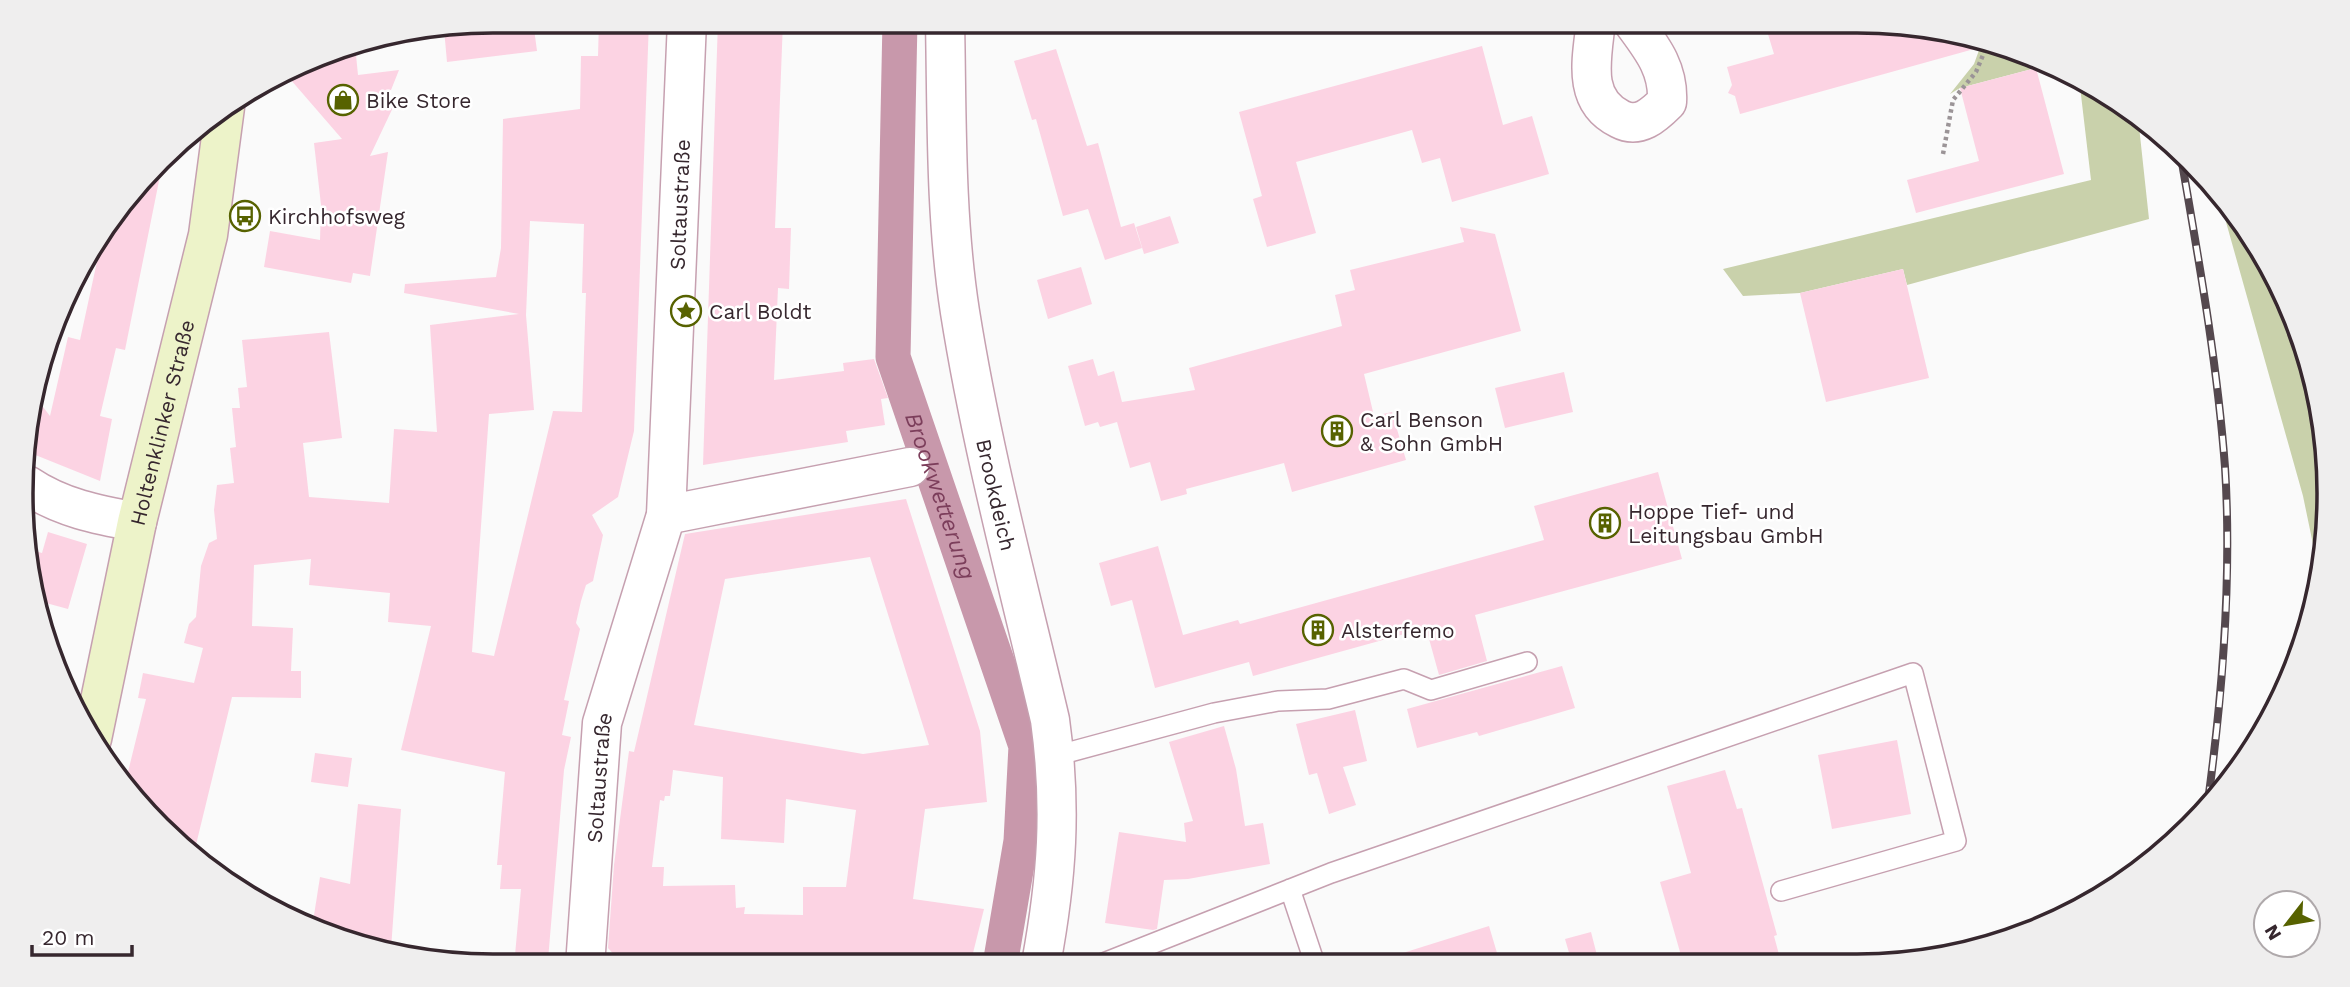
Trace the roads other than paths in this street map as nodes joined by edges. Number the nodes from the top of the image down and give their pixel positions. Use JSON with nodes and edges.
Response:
{"nodes":[{"id":1,"x":686,"y":33,"type":"edge"},
{"id":2,"x":944,"y":33,"type":"edge"},
{"id":3,"x":1595,"y":33,"type":"edge"},
{"id":4,"x":1641,"y":33,"type":"edge"},
{"id":5,"x":223,"y":121,"type":"edge"},
{"id":6,"x":910,"y":467,"type":"dead end"},
{"id":7,"x":33,"y":488,"type":"edge"},
{"id":8,"x":666,"y":515,"type":"junction"},
{"id":9,"x":138,"y":522,"type":"junction"},
{"id":10,"x":1527,"y":662,"type":"dead end"},
{"id":11,"x":95,"y":724,"type":"edge"},
{"id":12,"x":1055,"y":756,"type":"junction"},
{"id":13,"x":1290,"y":889,"type":"junction"},
{"id":14,"x":1781,"y":891,"type":"dead end"},
{"id":15,"x":586,"y":954,"type":"edge"},
{"id":16,"x":1043,"y":954,"type":"edge"},
{"id":17,"x":1126,"y":954,"type":"edge"},
{"id":18,"x":1312,"y":954,"type":"edge"}],
"edges":[{"from":1,"to":8,"type":"street","name":"Soltaustraße"},
{"from":2,"to":12,"type":"street","name":"Brookdeich"},
{"from":3,"to":4,"type":"street"},
{"from":5,"to":9,"type":"main road","name":"Holtenklinker Straße"},
{"from":6,"to":8,"type":"street"},
{"from":7,"to":9,"type":"street"},
{"from":8,"to":15,"type":"street","name":"Soltaustraße"},
{"from":9,"to":11,"type":"main road","name":"Holtenklinker Straße"},
{"from":10,"to":12,"type":"lane"},
{"from":12,"to":16,"type":"street","name":"Brookdeich"},
{"from":13,"to":14,"type":"lane"},
{"from":13,"to":17,"type":"lane"},
{"from":13,"to":18,"type":"lane"}]}
